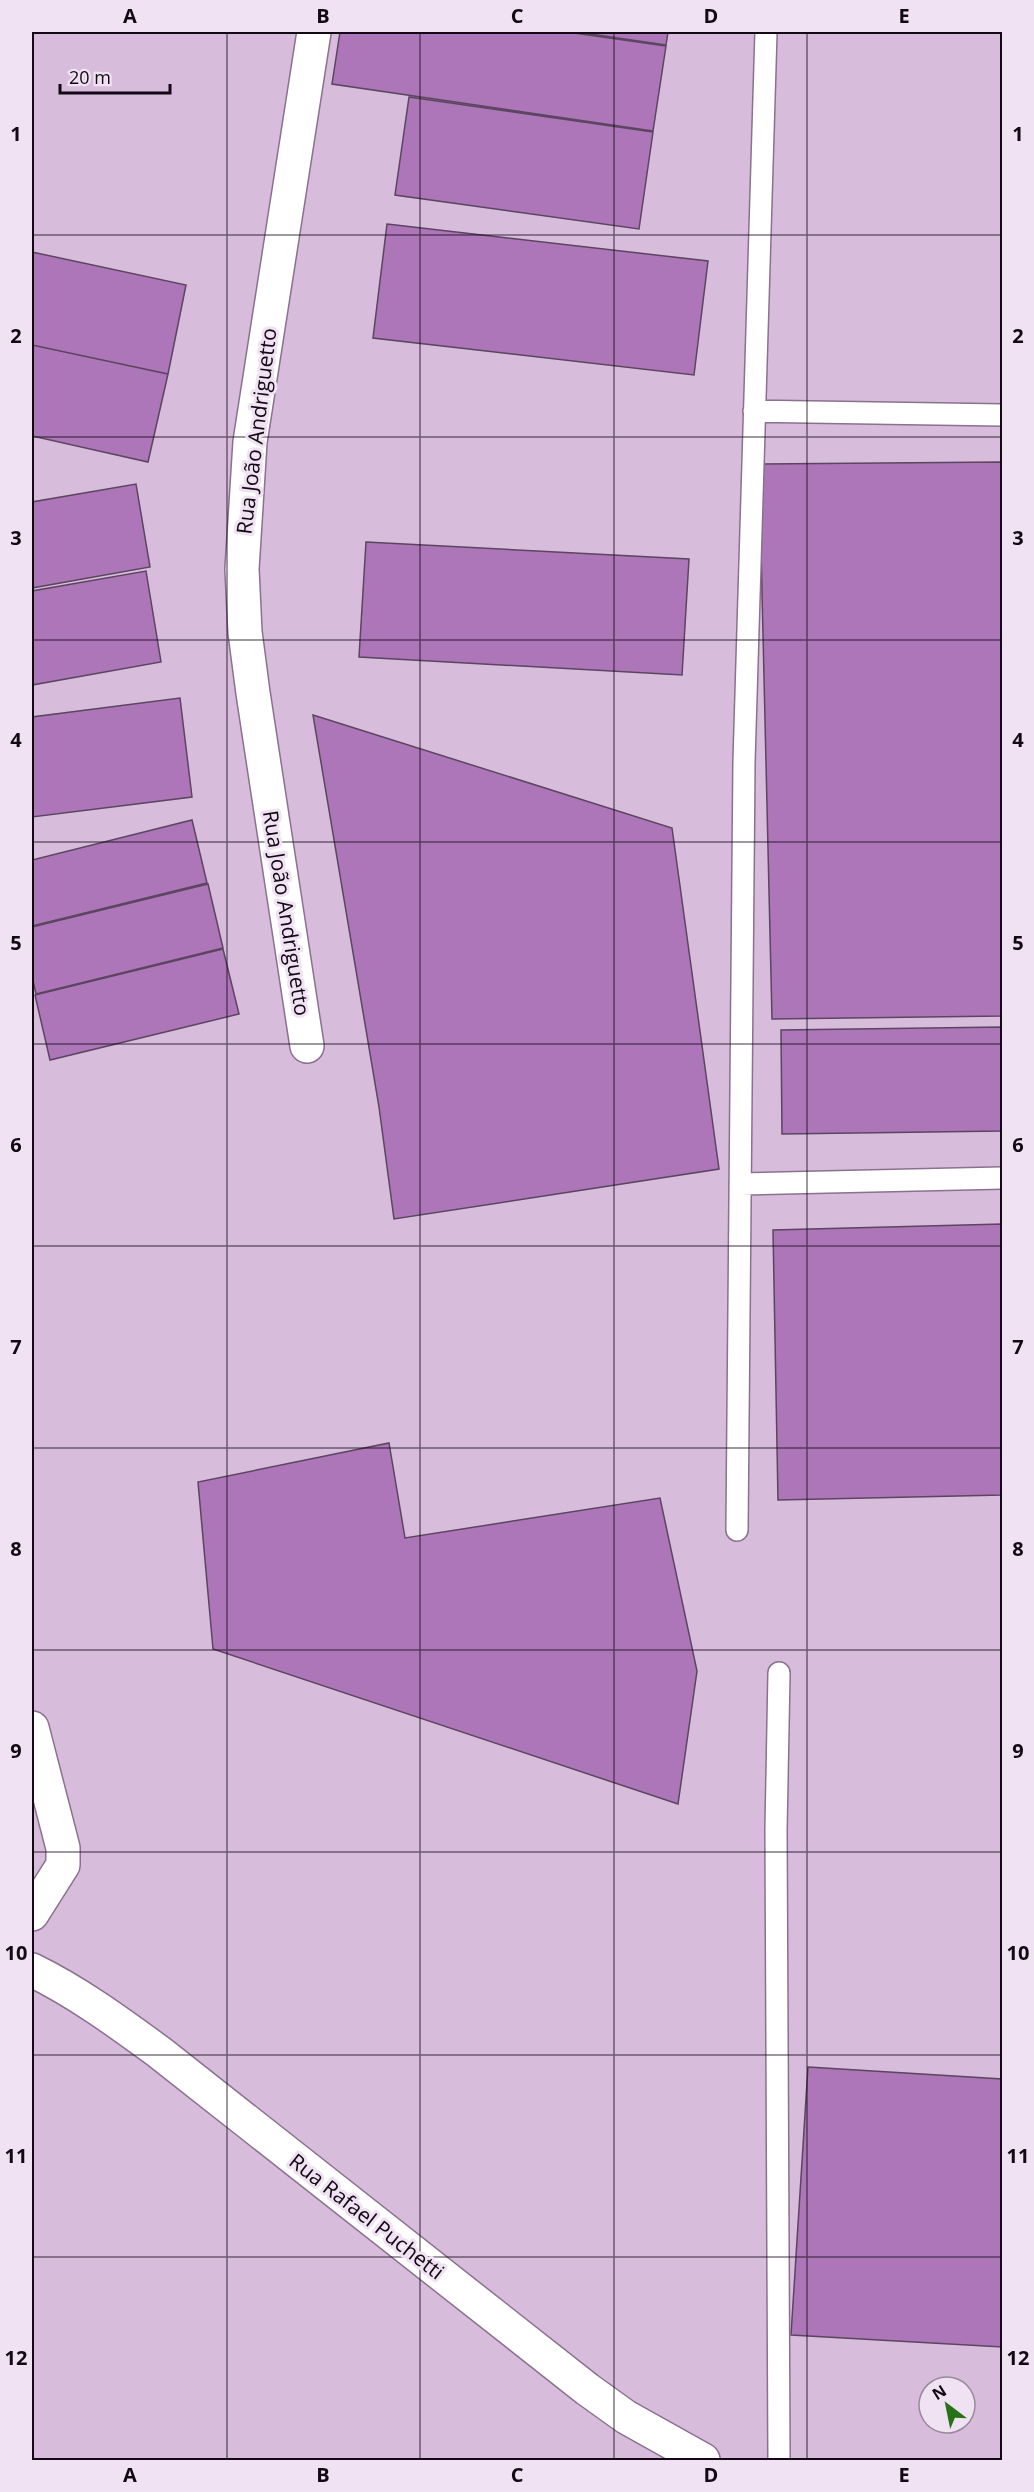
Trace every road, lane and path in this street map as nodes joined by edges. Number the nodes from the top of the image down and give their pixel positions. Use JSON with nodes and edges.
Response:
{"nodes":[{"id":1,"x":314,"y":32,"type":"edge"},
{"id":2,"x":766,"y":32,"type":"edge"},
{"id":3,"x":754,"y":411,"type":"junction"},
{"id":4,"x":1002,"y":415,"type":"edge"},
{"id":5,"x":307,"y":1046,"type":"dead end"},
{"id":6,"x":1002,"y":1178,"type":"edge"},
{"id":7,"x":740,"y":1184,"type":"junction"},
{"id":8,"x":737,"y":1530,"type":"dead end"},
{"id":9,"x":779,"y":1673,"type":"dead end"},
{"id":10,"x":32,"y":1728,"type":"edge"},
{"id":11,"x":32,"y":1914,"type":"edge"},
{"id":12,"x":32,"y":1970,"type":"edge"},
{"id":13,"x":703,"y":2460,"type":"edge"},
{"id":14,"x":779,"y":2460,"type":"edge"}],
"edges":[{"from":1,"to":5,"type":"street","name":"Rua João Andriguetto"},
{"from":2,"to":3,"type":"lane"},
{"from":3,"to":4,"type":"lane"},
{"from":3,"to":7,"type":"lane"},
{"from":6,"to":7,"type":"lane"},
{"from":7,"to":8,"type":"lane"},
{"from":9,"to":14,"type":"lane"},
{"from":10,"to":11,"type":"street"},
{"from":12,"to":13,"type":"street","name":"Rua Rafael Puchetti"}]}
